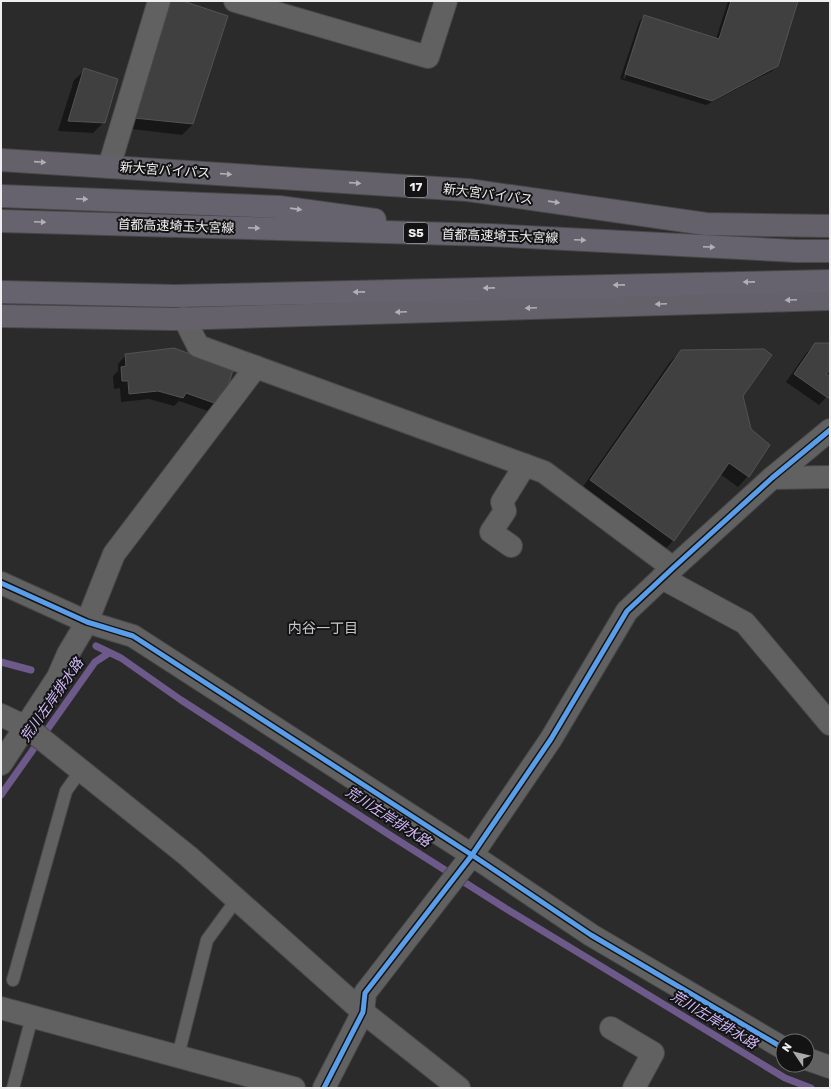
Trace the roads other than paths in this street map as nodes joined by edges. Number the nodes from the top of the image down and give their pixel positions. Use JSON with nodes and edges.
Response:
{"nodes":[{"id":1,"x":159,"y":1,"type":"edge"},
{"id":2,"x":235,"y":1,"type":"edge"},
{"id":3,"x":446,"y":1,"type":"edge"},
{"id":4,"x":1,"y":160,"type":"edge"},
{"id":5,"x":109,"y":167,"type":"junction"},
{"id":6,"x":1,"y":196,"type":"edge"},
{"id":7,"x":1,"y":221,"type":"edge"},
{"id":8,"x":830,"y":226,"type":"edge"},
{"id":9,"x":489,"y":235,"type":"junction"},
{"id":10,"x":830,"y":251,"type":"edge"},
{"id":11,"x":830,"y":281,"type":"edge"},
{"id":12,"x":1,"y":292,"type":"edge"},
{"id":13,"x":830,"y":299,"type":"edge"},
{"id":14,"x":1,"y":316,"type":"edge"},
{"id":15,"x":184,"y":318,"type":"junction"},
{"id":16,"x":256,"y":367,"type":"junction"},
{"id":17,"x":830,"y":430,"type":"edge"},
{"id":18,"x":524,"y":465,"type":"junction"},
{"id":19,"x":830,"y":477,"type":"edge"},
{"id":20,"x":772,"y":478,"type":"junction"},
{"id":21,"x":511,"y":546,"type":"dead end"},
{"id":22,"x":667,"y":573,"type":"junction"},
{"id":23,"x":1,"y":583,"type":"edge"},
{"id":24,"x":85,"y":625,"type":"junction"},
{"id":25,"x":1,"y":715,"type":"edge"},
{"id":26,"x":830,"y":724,"type":"edge"},
{"id":27,"x":36,"y":735,"type":"junction"},
{"id":28,"x":1,"y":764,"type":"edge"},
{"id":29,"x":81,"y":770,"type":"junction"},
{"id":30,"x":468,"y":860,"type":"junction"},
{"id":31,"x":237,"y":899,"type":"junction"},
{"id":32,"x":13,"y":980,"type":"dead end"},
{"id":33,"x":1,"y":1008,"type":"edge"},
{"id":34,"x":363,"y":1012,"type":"junction"},
{"id":35,"x":32,"y":1017,"type":"junction"},
{"id":36,"x":611,"y":1028,"type":"dead end"},
{"id":37,"x":775,"y":1043,"type":"edge"},
{"id":38,"x":178,"y":1056,"type":"junction"},
{"id":39,"x":815,"y":1062,"type":"edge"},
{"id":40,"x":830,"y":1067,"type":"edge"},
{"id":41,"x":12,"y":1088,"type":"edge"},
{"id":42,"x":294,"y":1088,"type":"edge"},
{"id":43,"x":324,"y":1088,"type":"edge"},
{"id":44,"x":459,"y":1088,"type":"edge"},
{"id":45,"x":634,"y":1088,"type":"edge"}],
"edges":[{"from":1,"to":5,"type":"street"},
{"from":2,"to":3,"type":"street"},
{"from":4,"to":5,"type":"highway","name":"新大宮バイパス","number":"17","one_way":true},
{"from":5,"to":8,"type":"highway","name":"新大宮バイパス","number":"17","one_way":true},
{"from":6,"to":9,"type":"highway","one_way":true},
{"from":7,"to":9,"type":"highway","name":"首都高速埼玉大宮線","number":"S5","one_way":true},
{"from":9,"to":10,"type":"highway","name":"首都高速埼玉大宮線","number":"S5","one_way":true},
{"from":11,"to":12,"type":"highway","one_way":true},
{"from":13,"to":15,"type":"highway","one_way":true},
{"from":14,"to":15,"type":"highway"},
{"from":15,"to":16,"type":"street"},
{"from":16,"to":18,"type":"street"},
{"from":16,"to":24,"type":"street"},
{"from":17,"to":20,"type":"street"},
{"from":18,"to":21,"type":"street"},
{"from":18,"to":22,"type":"street"},
{"from":19,"to":20,"type":"street"},
{"from":20,"to":22,"type":"street"},
{"from":22,"to":26,"type":"street"},
{"from":22,"to":30,"type":"street"},
{"from":23,"to":24,"type":"street"},
{"from":24,"to":27,"type":"street"},
{"from":24,"to":30,"type":"street"},
{"from":25,"to":27,"type":"street"},
{"from":27,"to":28,"type":"street"},
{"from":27,"to":29,"type":"street"},
{"from":29,"to":31,"type":"street"},
{"from":29,"to":32,"type":"lane"},
{"from":30,"to":34,"type":"street"},
{"from":30,"to":37,"type":"street"},
{"from":31,"to":34,"type":"street"},
{"from":31,"to":38,"type":"lane"},
{"from":33,"to":35,"type":"street"},
{"from":34,"to":43,"type":"street"},
{"from":34,"to":44,"type":"street"},
{"from":35,"to":38,"type":"street"},
{"from":35,"to":41,"type":"lane"},
{"from":36,"to":45,"type":"street"},
{"from":38,"to":42,"type":"street"},
{"from":39,"to":40,"type":"street"}]}
